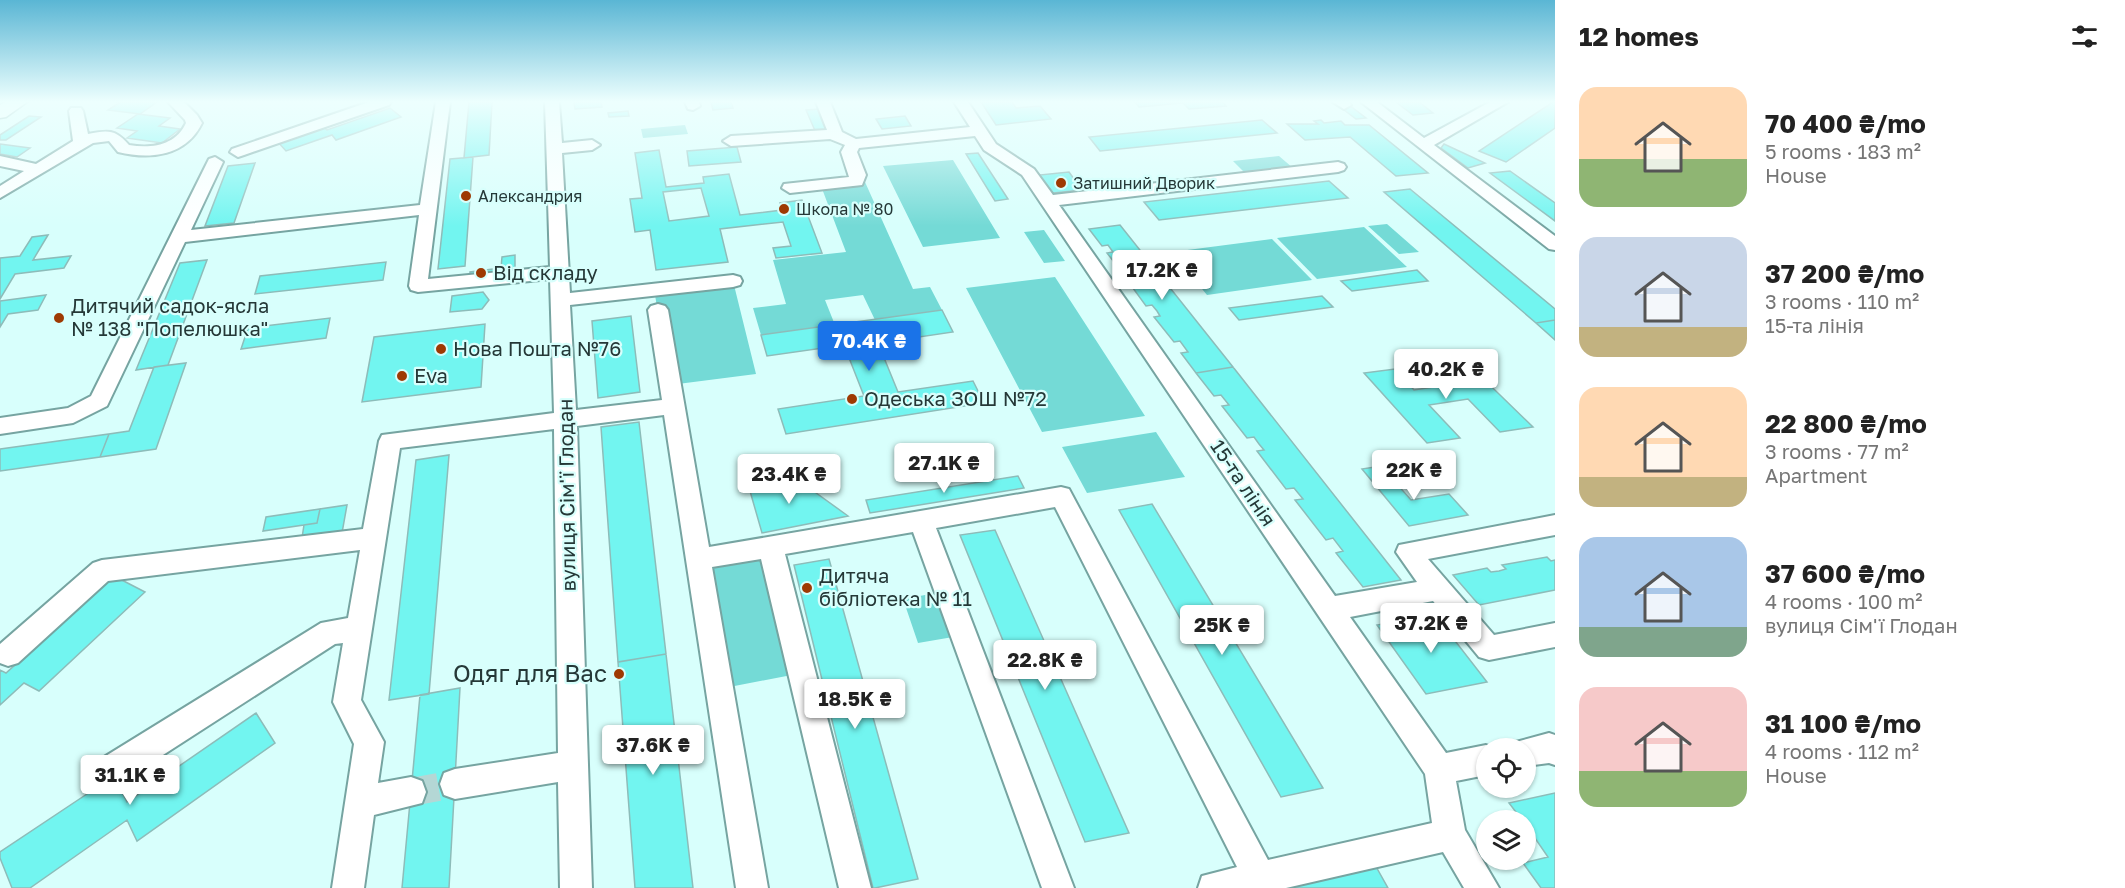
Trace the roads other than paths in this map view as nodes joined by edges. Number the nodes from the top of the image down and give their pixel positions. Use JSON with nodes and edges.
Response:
{"nodes":[{"id":1,"x":77,"y":143,"type":"edge"},
{"id":2,"x":119,"y":143,"type":"edge"},
{"id":3,"x":175,"y":143,"type":"edge"},
{"id":4,"x":263,"y":143,"type":"edge"},
{"id":5,"x":437,"y":143,"type":"edge"},
{"id":6,"x":554,"y":143,"type":"edge"},
{"id":7,"x":858,"y":143,"type":"edge"},
{"id":8,"x":988,"y":143,"type":"edge"},
{"id":9,"x":853,"y":144,"type":"joint"},
{"id":10,"x":1424,"y":144,"type":"edge"},
{"id":11,"x":592,"y":145,"type":"dead end"},
{"id":12,"x":554,"y":149,"type":"junction"},
{"id":13,"x":238,"y":152,"type":"dead end"},
{"id":14,"x":0,"y":161,"type":"edge"},
{"id":15,"x":214,"y":162,"type":"dead end"},
{"id":16,"x":1338,"y":167,"type":"dead end"},
{"id":17,"x":37,"y":169,"type":"junction"},
{"id":18,"x":790,"y":188,"type":"dead end"},
{"id":19,"x":0,"y":193,"type":"edge"},
{"id":20,"x":1049,"y":201,"type":"junction"},
{"id":21,"x":428,"y":209,"type":"junction"},
{"id":22,"x":179,"y":237,"type":"junction"},
{"id":23,"x":1555,"y":244,"type":"edge"},
{"id":24,"x":559,"y":272,"type":"junction"},
{"id":25,"x":733,"y":281,"type":"dead end"},
{"id":26,"x":560,"y":300,"type":"junction"},
{"id":27,"x":658,"y":310,"type":"dead end"},
{"id":28,"x":674,"y":406,"type":"junction"},
{"id":29,"x":566,"y":420,"type":"junction"},
{"id":30,"x":0,"y":426,"type":"edge"},
{"id":31,"x":921,"y":520,"type":"junction"},
{"id":32,"x":1555,"y":525,"type":"edge"},
{"id":33,"x":374,"y":538,"type":"junction"},
{"id":34,"x":770,"y":546,"type":"junction"},
{"id":35,"x":698,"y":559,"type":"junction"},
{"id":36,"x":1438,"y":589,"type":"junction"},
{"id":37,"x":1329,"y":609,"type":"junction"},
{"id":38,"x":359,"y":629,"type":"junction"},
{"id":39,"x":1555,"y":635,"type":"edge"},
{"id":40,"x":8,"y":654,"type":"dead end"},
{"id":41,"x":1536,"y":750,"type":"edge"},
{"id":42,"x":1555,"y":750,"type":"edge"},
{"id":43,"x":1476,"y":762,"type":"edge"},
{"id":44,"x":574,"y":765,"type":"junction"},
{"id":45,"x":1439,"y":769,"type":"junction"},
{"id":46,"x":106,"y":773,"type":"dead end"},
{"id":47,"x":455,"y":784,"type":"tunnel mouth"},
{"id":48,"x":411,"y":792,"type":"tunnel mouth"},
{"id":49,"x":361,"y":802,"type":"junction"},
{"id":50,"x":1450,"y":835,"type":"junction"},
{"id":51,"x":1260,"y":878,"type":"junction"},
{"id":52,"x":348,"y":888,"type":"edge"},
{"id":53,"x":576,"y":888,"type":"edge"},
{"id":54,"x":752,"y":888,"type":"edge"},
{"id":55,"x":855,"y":888,"type":"edge"},
{"id":56,"x":1058,"y":888,"type":"edge"},
{"id":57,"x":1214,"y":888,"type":"edge"},
{"id":58,"x":1484,"y":888,"type":"edge"}],
"edges":[{"from":1,"to":17,"type":"street"},
{"from":2,"to":3,"type":"street"},
{"from":4,"to":13,"type":"street"},
{"from":5,"to":21,"type":"street"},
{"from":6,"to":12,"type":"street","name":"вулиця Сім'ї Глодан"},
{"from":7,"to":9,"type":"street"},
{"from":8,"to":20,"type":"street","name":"15-та лінія"},
{"from":9,"to":18,"type":"street"},
{"from":10,"to":23,"type":"street"},
{"from":11,"to":12,"type":"street"},
{"from":12,"to":24,"type":"street","name":"вулиця Сім'ї Глодан"},
{"from":14,"to":17,"type":"street"},
{"from":15,"to":22,"type":"street"},
{"from":16,"to":20,"type":"street"},
{"from":17,"to":19,"type":"street"},
{"from":20,"to":37,"type":"street","name":"15-та лінія"},
{"from":21,"to":22,"type":"street"},
{"from":21,"to":24,"type":"street"},
{"from":22,"to":30,"type":"street"},
{"from":24,"to":26,"type":"street","name":"вулиця Сім'ї Глодан"},
{"from":25,"to":26,"type":"street"},
{"from":26,"to":29,"type":"street","name":"вулиця Сім'ї Глодан"},
{"from":27,"to":28,"type":"street"},
{"from":28,"to":29,"type":"street"},
{"from":28,"to":35,"type":"street"},
{"from":29,"to":33,"type":"street"},
{"from":29,"to":44,"type":"street","name":"вулиця Сім'ї Глодан"},
{"from":31,"to":34,"type":"street"},
{"from":31,"to":51,"type":"street"},
{"from":31,"to":56,"type":"street"},
{"from":32,"to":36,"type":"street"},
{"from":33,"to":38,"type":"street"},
{"from":33,"to":40,"type":"street"},
{"from":34,"to":35,"type":"street"},
{"from":34,"to":55,"type":"street"},
{"from":35,"to":54,"type":"street"},
{"from":36,"to":37,"type":"street"},
{"from":36,"to":39,"type":"street"},
{"from":37,"to":45,"type":"street","name":"15-та лінія"},
{"from":38,"to":46,"type":"street"},
{"from":38,"to":49,"type":"street"},
{"from":41,"to":42,"type":"street"},
{"from":43,"to":45,"type":"street"},
{"from":44,"to":47,"type":"street"},
{"from":44,"to":53,"type":"street","name":"вулиця Сім'ї Глодан"},
{"from":45,"to":50,"type":"street","name":"15-та лінія"},
{"from":48,"to":49,"type":"street"},
{"from":49,"to":52,"type":"street"},
{"from":50,"to":51,"type":"street"},
{"from":50,"to":58,"type":"street","name":"15-та лінія"},
{"from":51,"to":57,"type":"street"}]}
